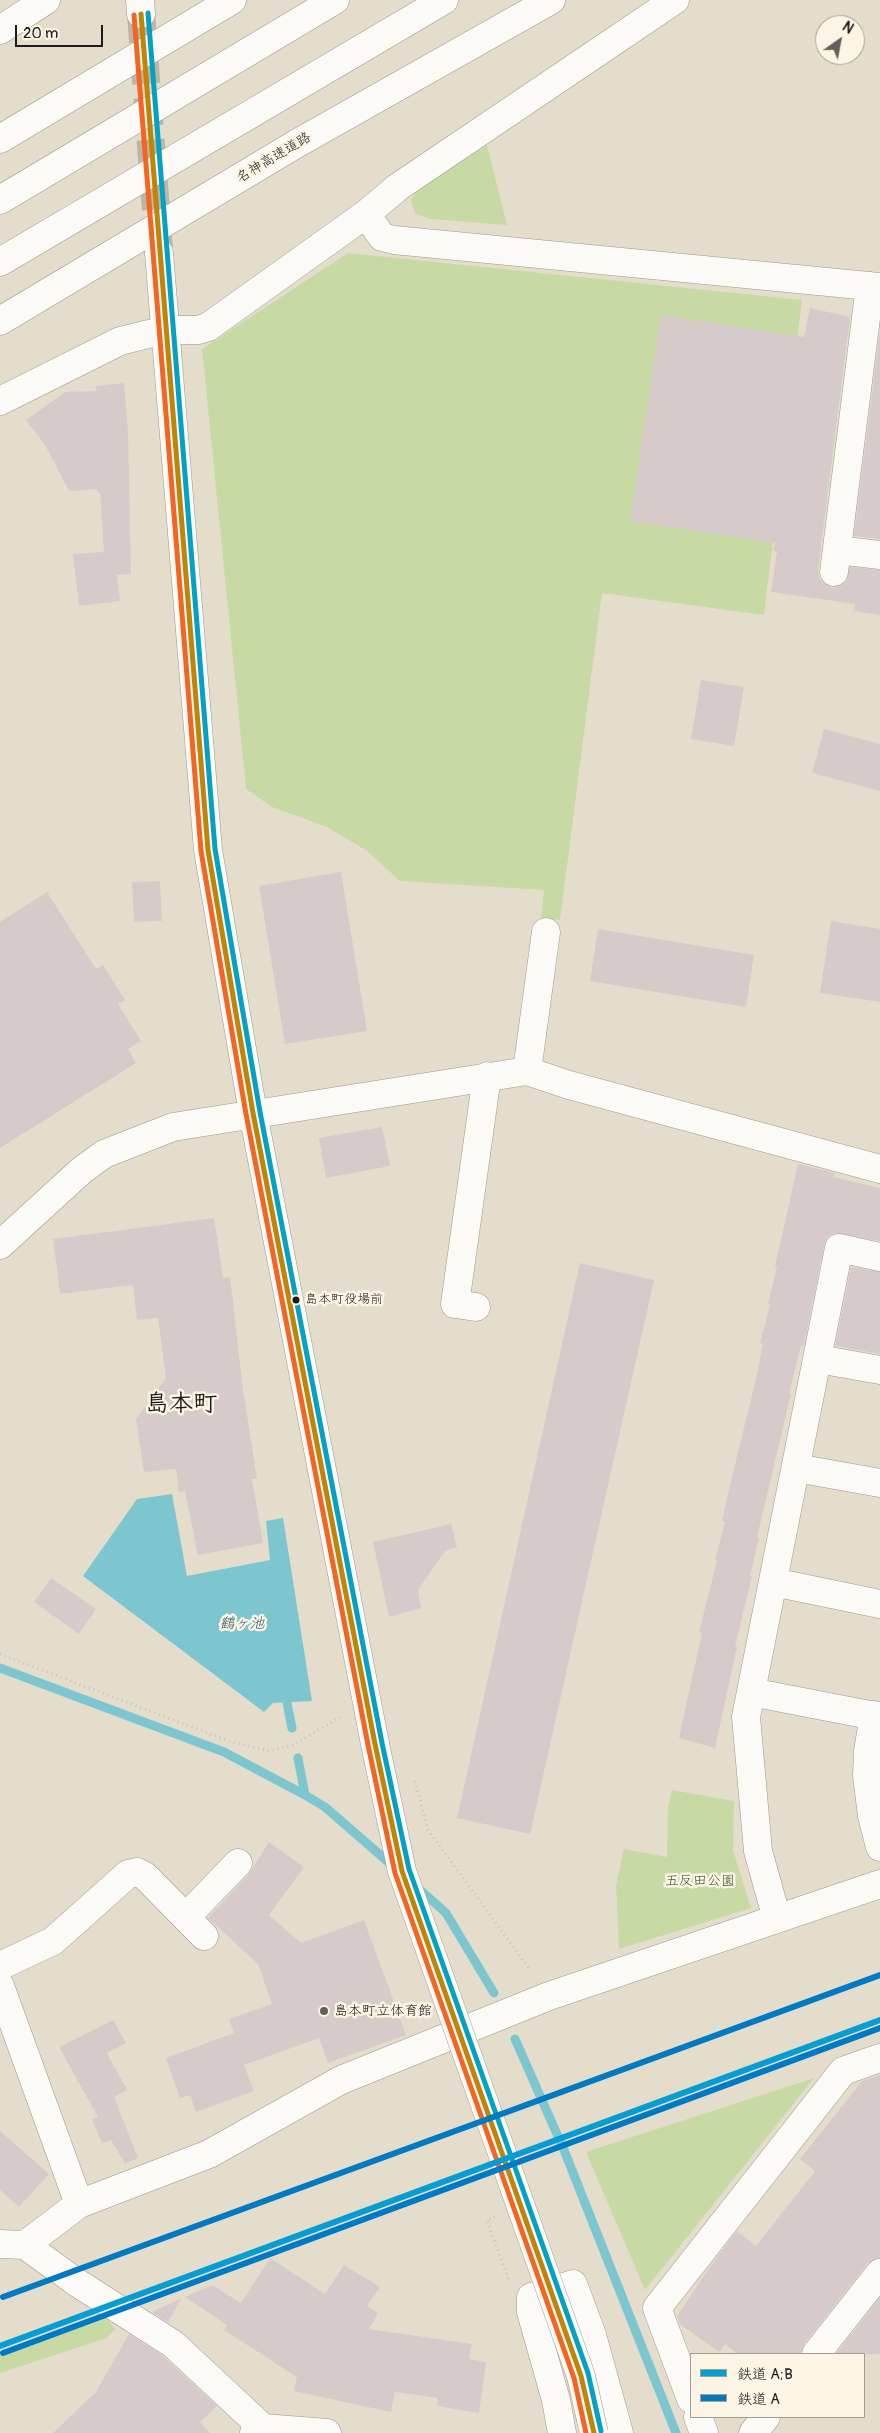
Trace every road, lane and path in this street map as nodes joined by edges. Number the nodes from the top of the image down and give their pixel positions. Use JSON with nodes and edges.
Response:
{"nodes":[{"id":1,"x":46,"y":0,"type":"edge"},
{"id":2,"x":232,"y":0,"type":"edge"},
{"id":3,"x":335,"y":0,"type":"edge"},
{"id":4,"x":444,"y":0,"type":"edge"},
{"id":5,"x":551,"y":0,"type":"edge"},
{"id":6,"x":675,"y":0,"type":"edge"},
{"id":7,"x":0,"y":30,"type":"edge"},
{"id":8,"x":0,"y":139,"type":"edge"},
{"id":9,"x":0,"y":200,"type":"edge"},
{"id":10,"x":366,"y":214,"type":"junction"},
{"id":11,"x":159,"y":253,"type":"tunnel mouth"},
{"id":12,"x":0,"y":262,"type":"edge"},
{"id":13,"x":875,"y":287,"type":"edge"},
{"id":14,"x":0,"y":322,"type":"edge"},
{"id":15,"x":165,"y":330,"type":"junction"},
{"id":16,"x":0,"y":401,"type":"edge"},
{"id":17,"x":880,"y":555,"type":"edge"},
{"id":18,"x":546,"y":932,"type":"dead end"},
{"id":19,"x":527,"y":1071,"type":"junction"},
{"id":20,"x":487,"y":1076,"type":"junction"},
{"id":21,"x":254,"y":1113,"type":"junction"},
{"id":22,"x":880,"y":1169,"type":"edge"},
{"id":23,"x":0,"y":1245,"type":"edge"},
{"id":24,"x":880,"y":1257,"type":"edge"},
{"id":25,"x":454,"y":1304,"type":"dead end"},
{"id":26,"x":818,"y":1359,"type":"junction"},
{"id":27,"x":880,"y":1370,"type":"edge"},
{"id":28,"x":796,"y":1468,"type":"junction"},
{"id":29,"x":880,"y":1483,"type":"edge"},
{"id":30,"x":773,"y":1582,"type":"junction"},
{"id":31,"x":880,"y":1604,"type":"edge"},
{"id":32,"x":0,"y":1654,"type":"edge"},
{"id":33,"x":751,"y":1692,"type":"junction"},
{"id":34,"x":341,"y":1716,"type":"dead end"},
{"id":35,"x":877,"y":1716,"type":"edge"},
{"id":36,"x":413,"y":1776,"type":"dead end"},
{"id":37,"x":880,"y":1847,"type":"edge"},
{"id":38,"x":238,"y":1863,"type":"dead end"},
{"id":39,"x":880,"y":1884,"type":"edge"},
{"id":40,"x":186,"y":1917,"type":"junction"},
{"id":41,"x":777,"y":1919,"type":"junction"},
{"id":42,"x":204,"y":1936,"type":"dead end"},
{"id":43,"x":0,"y":1966,"type":"edge"},
{"id":44,"x":0,"y":1986,"type":"edge"},
{"id":45,"x":550,"y":1996,"type":"junction"},
{"id":46,"x":880,"y":2058,"type":"edge"},
{"id":47,"x":79,"y":2204,"type":"junction"},
{"id":48,"x":498,"y":2226,"type":"dead end"},
{"id":49,"x":12,"y":2245,"type":"edge"},
{"id":50,"x":880,"y":2273,"type":"edge"},
{"id":51,"x":510,"y":2284,"type":"dead end"},
{"id":52,"x":817,"y":2353,"type":"edge"},
{"id":53,"x":690,"y":2396,"type":"edge"},
{"id":54,"x":698,"y":2418,"type":"edge"},
{"id":55,"x":765,"y":2418,"type":"edge"},
{"id":56,"x":259,"y":2431,"type":"edge"},
{"id":57,"x":327,"y":2433,"type":"edge"},
{"id":58,"x":562,"y":2433,"type":"edge"},
{"id":59,"x":594,"y":2433,"type":"edge"},
{"id":60,"x":619,"y":2433,"type":"edge"},
{"id":61,"x":704,"y":2433,"type":"edge"},
{"id":62,"x":753,"y":2433,"type":"edge"}],
"edges":[{"from":1,"to":7,"type":"main road"},
{"from":2,"to":8,"type":"main road"},
{"from":3,"to":9,"type":"main road"},
{"from":4,"to":12,"type":"main road"},
{"from":5,"to":14,"type":"main road","name":"名神高速道路"},
{"from":6,"to":10,"type":"main road"},
{"from":10,"to":13,"type":"main road"},
{"from":10,"to":15,"type":"main road"},
{"from":11,"to":15,"type":"main road"},
{"from":13,"to":17,"type":"main road"},
{"from":15,"to":16,"type":"main road"},
{"from":15,"to":21,"type":"main road"},
{"from":18,"to":19,"type":"main road"},
{"from":19,"to":20,"type":"main road"},
{"from":19,"to":22,"type":"main road"},
{"from":20,"to":21,"type":"main road"},
{"from":20,"to":25,"type":"main road"},
{"from":21,"to":23,"type":"main road"},
{"from":21,"to":59,"type":"main road","bridge":true},
{"from":24,"to":26,"type":"main road"},
{"from":26,"to":27,"type":"main road"},
{"from":26,"to":28,"type":"main road"},
{"from":28,"to":29,"type":"main road"},
{"from":28,"to":30,"type":"main road"},
{"from":30,"to":31,"type":"main road"},
{"from":30,"to":33,"type":"main road"},
{"from":32,"to":34,"type":"path"},
{"from":33,"to":35,"type":"main road"},
{"from":33,"to":41,"type":"main road"},
{"from":35,"to":37,"type":"main road"},
{"from":36,"to":45,"type":"path"},
{"from":38,"to":40,"type":"main road"},
{"from":39,"to":41,"type":"main road"},
{"from":40,"to":42,"type":"main road"},
{"from":40,"to":43,"type":"main road"},
{"from":41,"to":45,"type":"main road"},
{"from":44,"to":47,"type":"main road"},
{"from":45,"to":47,"type":"main road"},
{"from":46,"to":53,"type":"main road"},
{"from":47,"to":49,"type":"main road"},
{"from":48,"to":51,"type":"path"},
{"from":49,"to":56,"type":"main road"},
{"from":50,"to":52,"type":"main road"},
{"from":54,"to":61,"type":"main road"},
{"from":55,"to":62,"type":"main road"},
{"from":56,"to":57,"type":"main road"},
{"from":58,"to":60,"type":"main road"}]}
